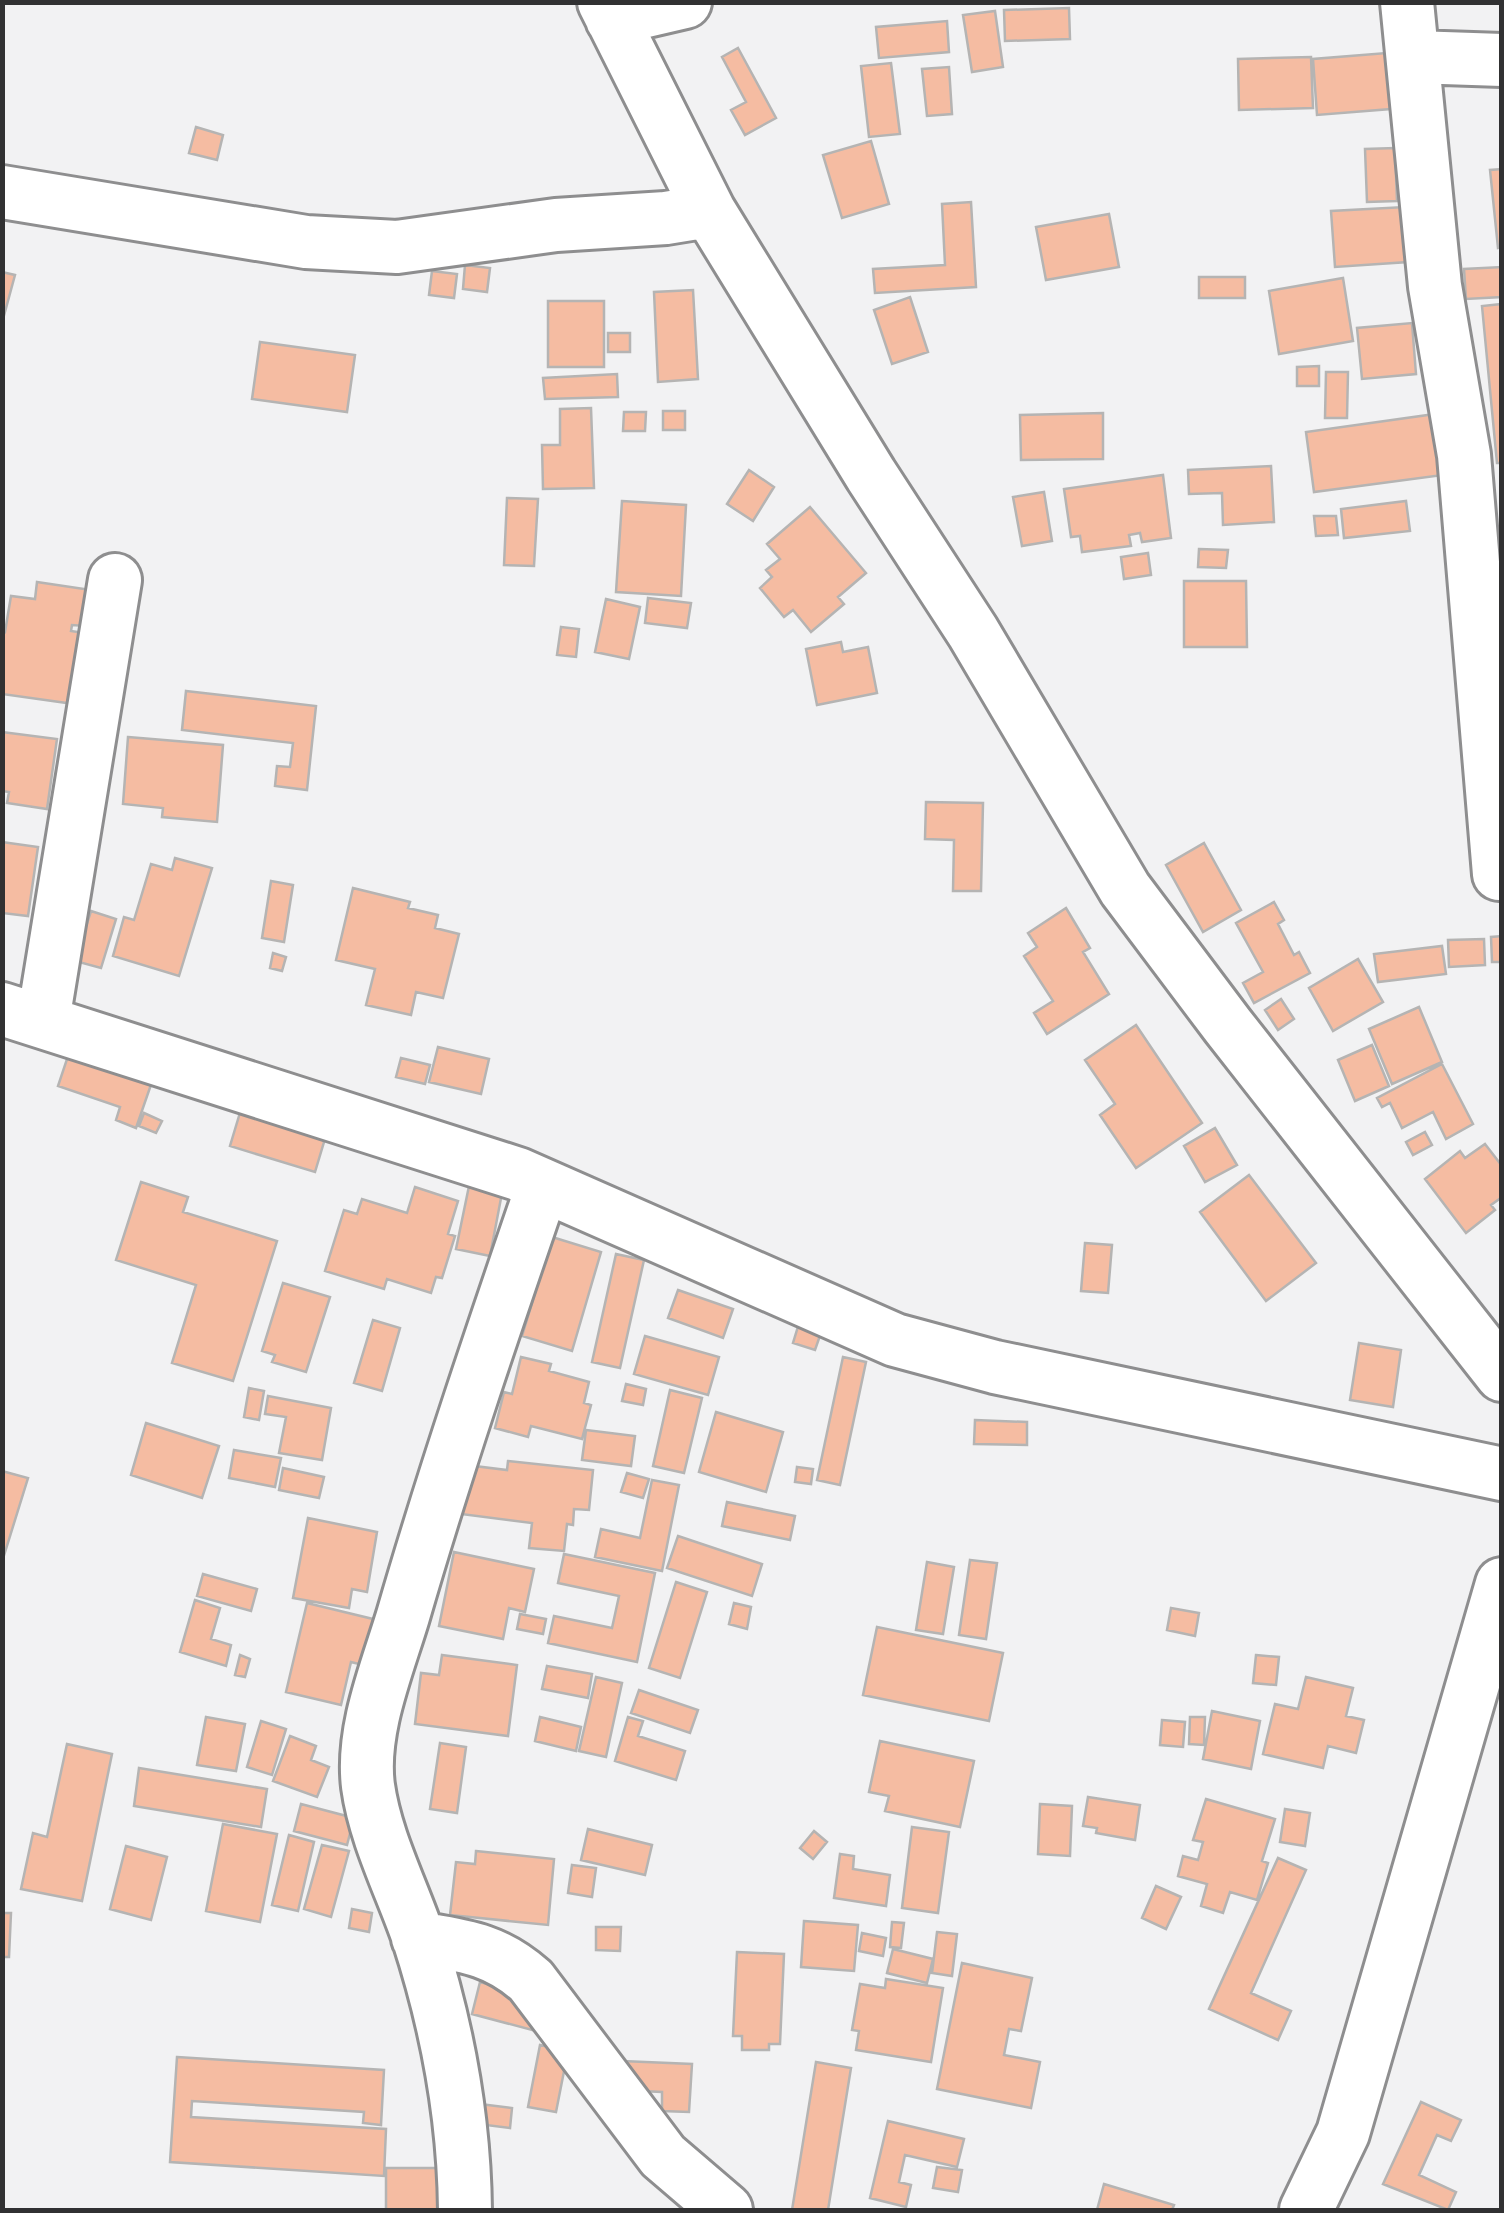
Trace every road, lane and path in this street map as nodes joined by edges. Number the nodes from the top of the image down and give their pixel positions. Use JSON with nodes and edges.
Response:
{"nodes":[{"id":1,"x":685,"y":2,"type":"edge"},
{"id":2,"x":1407,"y":2,"type":"edge"},
{"id":3,"x":608,"y":10,"type":"edge"},
{"id":4,"x":1414,"y":58,"type":"junction"},
{"id":5,"x":1502,"y":60,"type":"edge"},
{"id":6,"x":2,"y":192,"type":"edge"},
{"id":7,"x":708,"y":211,"type":"junction"},
{"id":8,"x":115,"y":580,"type":"dead end"},
{"id":9,"x":1499,"y":874,"type":"edge"},
{"id":10,"x":23,"y":1014,"type":"edge"},
{"id":11,"x":542,"y":1185,"type":"junction"},
{"id":12,"x":1502,"y":1375,"type":"edge"},
{"id":13,"x":1502,"y":1474,"type":"edge"},
{"id":14,"x":1502,"y":1584,"type":"edge"},
{"id":15,"x":418,"y":1938,"type":"junction"},
{"id":16,"x":464,"y":2210,"type":"edge"},
{"id":17,"x":726,"y":2210,"type":"edge"},
{"id":18,"x":1306,"y":2210,"type":"edge"}],
"edges":[{"from":1,"to":3,"type":"street"},
{"from":2,"to":4,"type":"street"},
{"from":3,"to":7,"type":"street"},
{"from":4,"to":5,"type":"street"},
{"from":4,"to":9,"type":"street"},
{"from":6,"to":7,"type":"street"},
{"from":7,"to":12,"type":"street"},
{"from":8,"to":10,"type":"street"},
{"from":10,"to":11,"type":"street"},
{"from":11,"to":13,"type":"street"},
{"from":11,"to":15,"type":"street"},
{"from":14,"to":18,"type":"street"},
{"from":15,"to":16,"type":"street"},
{"from":15,"to":17,"type":"street"}]}
